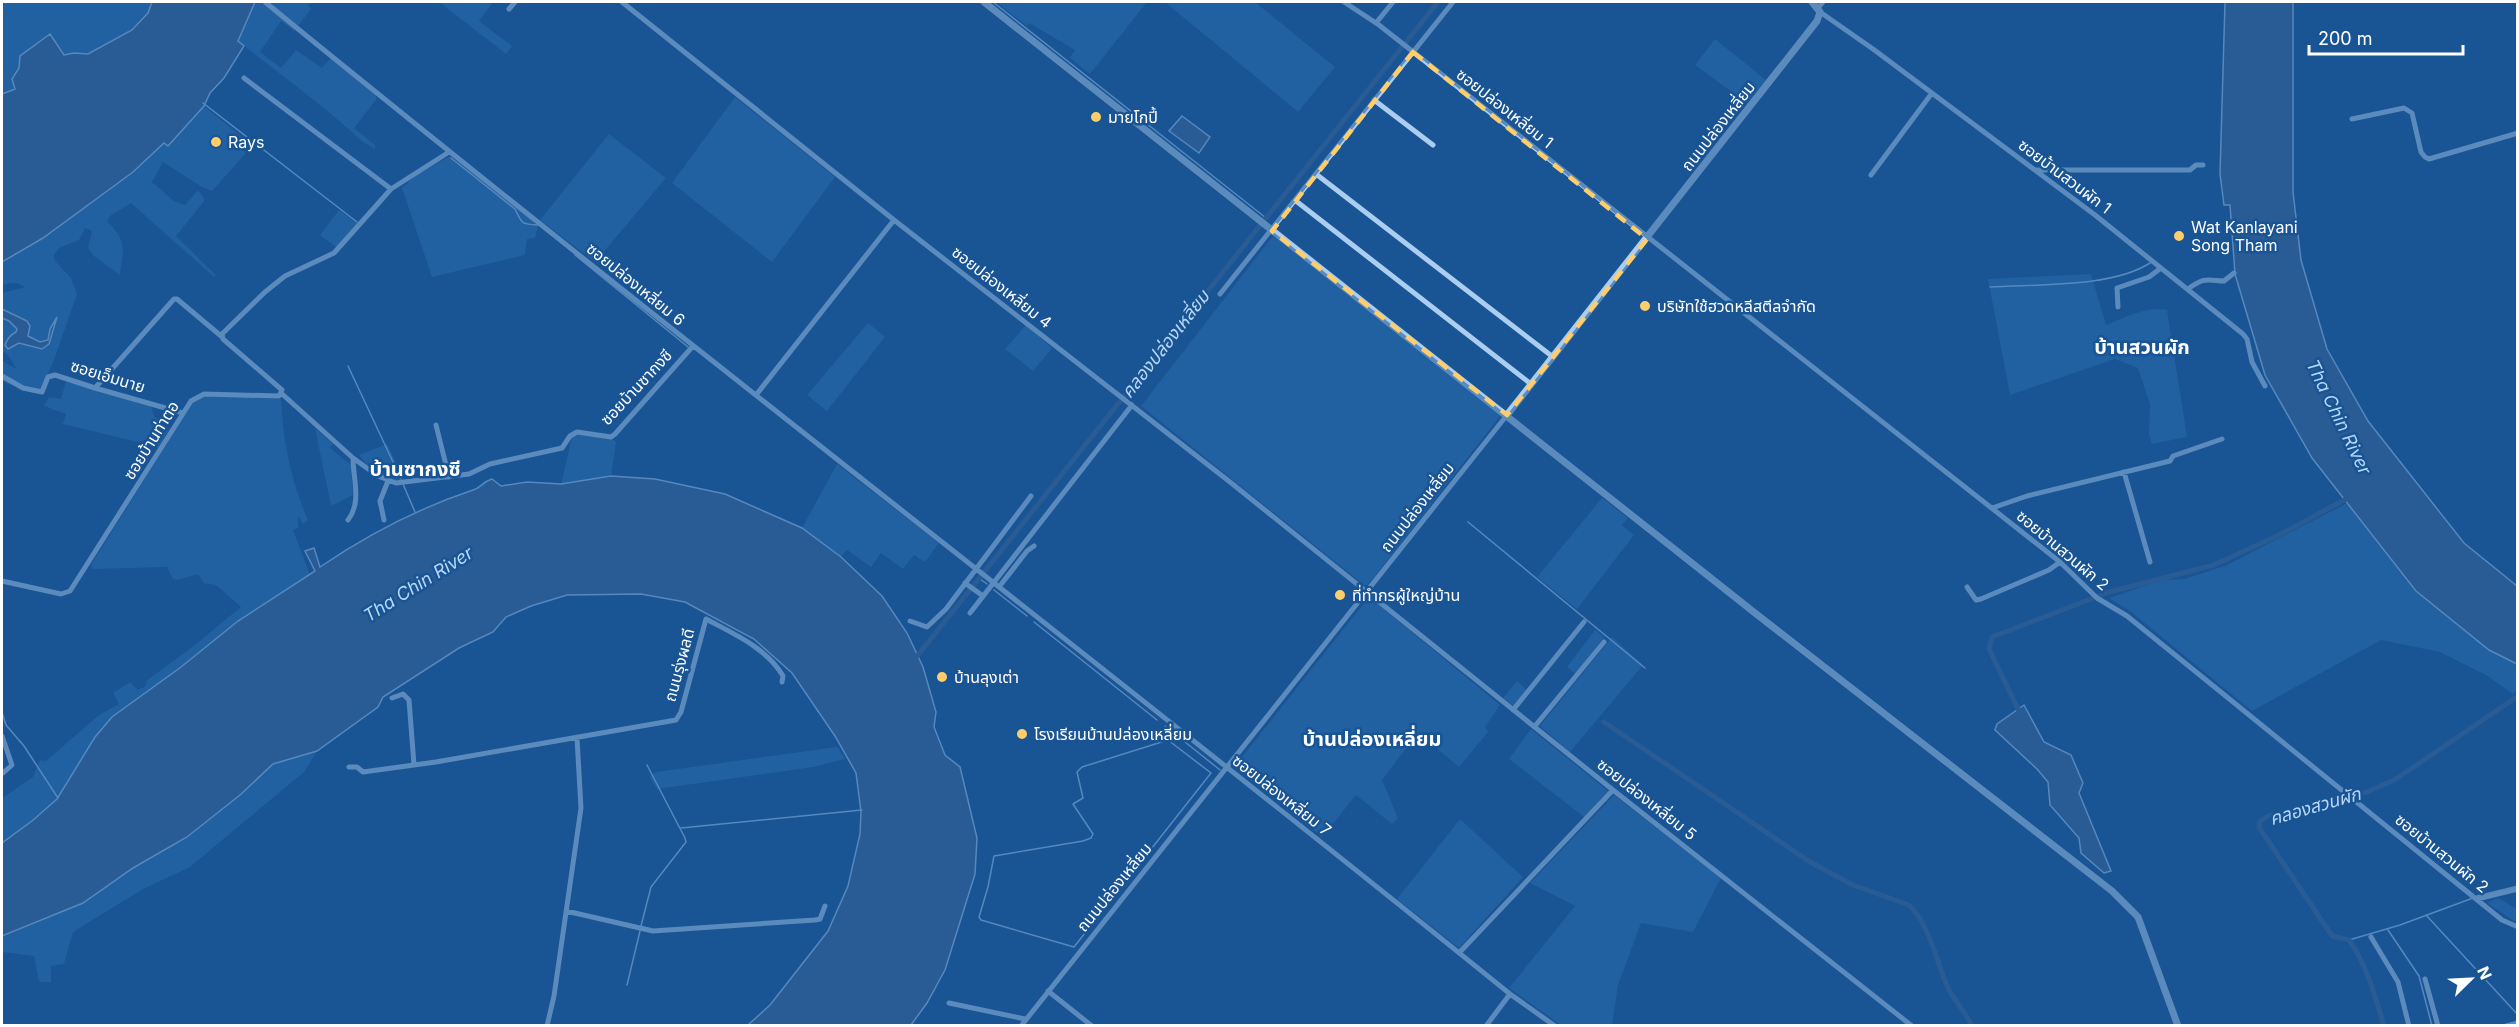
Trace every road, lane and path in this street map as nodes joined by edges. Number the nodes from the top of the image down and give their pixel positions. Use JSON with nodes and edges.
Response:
{"nodes":[{"id":1,"x":265,"y":2,"type":"edge"},
{"id":2,"x":515,"y":2,"type":"edge"},
{"id":3,"x":622,"y":2,"type":"edge"},
{"id":4,"x":984,"y":2,"type":"edge"},
{"id":5,"x":1344,"y":2,"type":"edge"},
{"id":6,"x":1394,"y":2,"type":"edge"},
{"id":7,"x":1453,"y":2,"type":"edge"},
{"id":8,"x":1812,"y":2,"type":"edge"},
{"id":9,"x":1820,"y":7,"type":"edge"},
{"id":10,"x":509,"y":9,"type":"dead end"},
{"id":11,"x":1376,"y":23,"type":"junction"},
{"id":12,"x":1413,"y":52,"type":"junction"},
{"id":13,"x":244,"y":78,"type":"dead end"},
{"id":14,"x":1932,"y":93,"type":"junction"},
{"id":15,"x":1374,"y":100,"type":"junction"},
{"id":16,"x":2352,"y":119,"type":"dead end"},
{"id":17,"x":2517,"y":133,"type":"edge"},
{"id":18,"x":1432,"y":145,"type":"dead end"},
{"id":19,"x":449,"y":152,"type":"junction"},
{"id":20,"x":2203,"y":165,"type":"dead end"},
{"id":21,"x":2035,"y":170,"type":"junction"},
{"id":22,"x":1317,"y":174,"type":"junction"},
{"id":23,"x":1871,"y":175,"type":"dead end"},
{"id":24,"x":391,"y":189,"type":"junction"},
{"id":25,"x":1296,"y":201,"type":"junction"},
{"id":26,"x":894,"y":220,"type":"junction"},
{"id":27,"x":1272,"y":231,"type":"junction"},
{"id":28,"x":1647,"y":238,"type":"junction"},
{"id":29,"x":2160,"y":267,"type":"junction"},
{"id":30,"x":2234,"y":273,"type":"dead end"},
{"id":31,"x":2188,"y":289,"type":"junction"},
{"id":32,"x":1220,"y":294,"type":"dead end"},
{"id":33,"x":2118,"y":307,"type":"dead end"},
{"id":34,"x":221,"y":336,"type":"junction"},
{"id":35,"x":693,"y":346,"type":"junction"},
{"id":36,"x":1553,"y":357,"type":"junction"},
{"id":37,"x":2,"y":376,"type":"edge"},
{"id":38,"x":1532,"y":384,"type":"junction"},
{"id":39,"x":2265,"y":386,"type":"dead end"},
{"id":40,"x":95,"y":388,"type":"junction"},
{"id":41,"x":281,"y":393,"type":"junction"},
{"id":42,"x":756,"y":395,"type":"junction"},
{"id":43,"x":1132,"y":405,"type":"junction"},
{"id":44,"x":183,"y":413,"type":"junction"},
{"id":45,"x":1507,"y":415,"type":"junction"},
{"id":46,"x":436,"y":425,"type":"dead end"},
{"id":47,"x":2222,"y":439,"type":"dead end"},
{"id":48,"x":353,"y":458,"type":"junction"},
{"id":49,"x":2124,"y":472,"type":"junction"},
{"id":50,"x":449,"y":477,"type":"junction"},
{"id":51,"x":388,"y":481,"type":"junction"},
{"id":52,"x":1031,"y":496,"type":"dead end"},
{"id":53,"x":1992,"y":508,"type":"junction"},
{"id":54,"x":348,"y":520,"type":"dead end"},
{"id":55,"x":384,"y":520,"type":"dead end"},
{"id":56,"x":1034,"y":546,"type":"dead end"},
{"id":57,"x":2060,"y":562,"type":"junction"},
{"id":58,"x":2150,"y":562,"type":"dead end"},
{"id":59,"x":977,"y":570,"type":"junction"},
{"id":60,"x":2,"y":581,"type":"edge"},
{"id":61,"x":994,"y":583,"type":"junction"},
{"id":62,"x":967,"y":584,"type":"junction"},
{"id":63,"x":1967,"y":587,"type":"dead end"},
{"id":64,"x":1368,"y":592,"type":"junction"},
{"id":65,"x":980,"y":595,"type":"junction"},
{"id":66,"x":970,"y":613,"type":"dead end"},
{"id":67,"x":910,"y":621,"type":"dead end"},
{"id":68,"x":1584,"y":622,"type":"dead end"},
{"id":69,"x":1604,"y":642,"type":"dead end"},
{"id":70,"x":782,"y":682,"type":"dead end"},
{"id":71,"x":392,"y":698,"type":"dead end"},
{"id":72,"x":1513,"y":710,"type":"junction"},
{"id":73,"x":1534,"y":726,"type":"junction"},
{"id":74,"x":2,"y":736,"type":"edge"},
{"id":75,"x":577,"y":738,"type":"junction"},
{"id":76,"x":414,"y":765,"type":"junction"},
{"id":77,"x":349,"y":767,"type":"dead end"},
{"id":78,"x":1226,"y":769,"type":"junction"},
{"id":79,"x":3,"y":773,"type":"edge"},
{"id":80,"x":1613,"y":790,"type":"junction"},
{"id":81,"x":2517,"y":889,"type":"edge"},
{"id":82,"x":2477,"y":899,"type":"junction"},
{"id":83,"x":825,"y":906,"type":"dead end"},
{"id":84,"x":566,"y":911,"type":"junction"},
{"id":85,"x":2517,"y":927,"type":"edge"},
{"id":86,"x":2371,"y":937,"type":"dead end"},
{"id":87,"x":1459,"y":953,"type":"junction"},
{"id":88,"x":2425,"y":979,"type":"dead end"},
{"id":89,"x":1048,"y":992,"type":"junction"},
{"id":90,"x":1510,"y":994,"type":"junction"},
{"id":91,"x":949,"y":1003,"type":"dead end"},
{"id":92,"x":1025,"y":1019,"type":"junction"},
{"id":93,"x":2517,"y":1023,"type":"edge"},
{"id":94,"x":546,"y":1026,"type":"edge"},
{"id":95,"x":1021,"y":1026,"type":"edge"},
{"id":96,"x":1092,"y":1026,"type":"edge"},
{"id":97,"x":1486,"y":1026,"type":"edge"},
{"id":98,"x":1555,"y":1026,"type":"edge"},
{"id":99,"x":1912,"y":1026,"type":"edge"},
{"id":100,"x":2178,"y":1026,"type":"edge"},
{"id":101,"x":2409,"y":1026,"type":"edge"},
{"id":102,"x":2438,"y":1026,"type":"edge"},
{"id":103,"x":2506,"y":1026,"type":"edge"}],
"edges":[{"from":1,"to":19,"type":"street","name":"ซอยปล่องเหลี่ยม 6"},
{"from":2,"to":10,"type":"street"},
{"from":3,"to":26,"type":"street","name":"ซอยปล่องเหลี่ยม 4"},
{"from":4,"to":27,"type":"street"},
{"from":5,"to":11,"type":"street","name":"ซอยปล่องเหลี่ยม 1"},
{"from":6,"to":11,"type":"street"},
{"from":7,"to":12,"type":"street"},
{"from":8,"to":9,"type":"street"},
{"from":9,"to":14,"type":"street","name":"ซอยบ้านสวนผัก 1"},
{"from":9,"to":28,"type":"street","name":"ถนนปล่องเหลี่ยม"},
{"from":11,"to":12,"type":"street","name":"ซอยปล่องเหลี่ยม 1"},
{"from":12,"to":15,"type":"street"},
{"from":12,"to":28,"type":"street","name":"ซอยปล่องเหลี่ยม 1"},
{"from":13,"to":24,"type":"street"},
{"from":14,"to":21,"type":"street","name":"ซอยบ้านสวนผัก 1"},
{"from":14,"to":23,"type":"street"},
{"from":15,"to":18,"type":"street"},
{"from":15,"to":22,"type":"street"},
{"from":16,"to":17,"type":"street"},
{"from":19,"to":24,"type":"street"},
{"from":19,"to":35,"type":"street","name":"ซอยปล่องเหลี่ยม 6"},
{"from":20,"to":21,"type":"street"},
{"from":21,"to":29,"type":"street","name":"ซอยบ้านสวนผัก 1"},
{"from":22,"to":25,"type":"street"},
{"from":22,"to":36,"type":"street"},
{"from":24,"to":34,"type":"street"},
{"from":25,"to":27,"type":"street"},
{"from":25,"to":38,"type":"street"},
{"from":26,"to":42,"type":"street"},
{"from":26,"to":43,"type":"street","name":"ซอยปล่องเหลี่ยม 4"},
{"from":27,"to":32,"type":"street"},
{"from":27,"to":45,"type":"street"},
{"from":28,"to":36,"type":"street","name":"ถนนปล่องเหลี่ยม"},
{"from":28,"to":53,"type":"street","name":"ซอยบ้านสวนผัก 2"},
{"from":29,"to":31,"type":"street","name":"ซอยบ้านสวนผัก 1"},
{"from":29,"to":33,"type":"street"},
{"from":30,"to":31,"type":"street"},
{"from":31,"to":39,"type":"street","name":"ซอยบ้านสวนผัก 1"},
{"from":34,"to":40,"type":"street"},
{"from":34,"to":41,"type":"street"},
{"from":35,"to":42,"type":"street","name":"ซอยปล่องเหลี่ยม 6"},
{"from":35,"to":50,"type":"street","name":"ซอยบ้านซากงซี"},
{"from":36,"to":38,"type":"street","name":"ถนนปล่องเหลี่ยม"},
{"from":37,"to":40,"type":"street","name":"ซอยเอ็มนาย"},
{"from":38,"to":45,"type":"street","name":"ถนนปล่องเหลี่ยม"},
{"from":40,"to":44,"type":"street","name":"ซอยเอ็มนาย"},
{"from":41,"to":44,"type":"street","name":"ซอยบ้านท่าตอ"},
{"from":41,"to":48,"type":"street","name":"ซอยบ้านซากงซี"},
{"from":42,"to":59,"type":"street","name":"ซอยปล่องเหลี่ยม 6"},
{"from":43,"to":61,"type":"street"},
{"from":43,"to":64,"type":"street","name":"ซอยปล่องเหลี่ยม 4"},
{"from":44,"to":60,"type":"street","name":"ซอยบ้านท่าตอ"},
{"from":45,"to":64,"type":"street","name":"ถนนปล่องเหลี่ยม"},
{"from":45,"to":100,"type":"street"},
{"from":46,"to":50,"type":"street"},
{"from":47,"to":49,"type":"street"},
{"from":48,"to":51,"type":"street","name":"ซอยบ้านซากงซี"},
{"from":48,"to":54,"type":"street"},
{"from":49,"to":53,"type":"street"},
{"from":49,"to":58,"type":"street"},
{"from":50,"to":51,"type":"street","name":"ซอยบ้านซากงซี"},
{"from":51,"to":55,"type":"street"},
{"from":52,"to":59,"type":"street"},
{"from":53,"to":57,"type":"street","name":"ซอยบ้านสวนผัก 2"},
{"from":56,"to":61,"type":"street"},
{"from":57,"to":63,"type":"street"},
{"from":57,"to":82,"type":"street","name":"ซอยบ้านสวนผัก 2"},
{"from":59,"to":61,"type":"street","name":"ซอยปล่องเหลี่ยม 6"},
{"from":59,"to":62,"type":"street"},
{"from":61,"to":65,"type":"street"},
{"from":61,"to":78,"type":"street","name":"ซอยปล่องเหลี่ยม 7"},
{"from":62,"to":65,"type":"street"},
{"from":62,"to":67,"type":"street"},
{"from":64,"to":72,"type":"street","name":"ซอยปล่องเหลี่ยม 5"},
{"from":64,"to":78,"type":"street","name":"ถนนปล่องเหลี่ยม"},
{"from":65,"to":66,"type":"street"},
{"from":68,"to":72,"type":"street"},
{"from":69,"to":73,"type":"street"},
{"from":70,"to":75,"type":"street","name":"ถนนรุ่งผลดี"},
{"from":71,"to":76,"type":"street"},
{"from":72,"to":73,"type":"street","name":"ซอยปล่องเหลี่ยม 5"},
{"from":73,"to":80,"type":"street","name":"ซอยปล่องเหลี่ยม 5"},
{"from":74,"to":79,"type":"street"},
{"from":75,"to":76,"type":"street","name":"ถนนรุ่งผลดี"},
{"from":75,"to":84,"type":"street"},
{"from":76,"to":77,"type":"street","name":"ถนนรุ่งผลดี"},
{"from":78,"to":87,"type":"street","name":"ซอยปล่องเหลี่ยม 7"},
{"from":78,"to":89,"type":"street","name":"ถนนปล่องเหลี่ยม"},
{"from":80,"to":87,"type":"street"},
{"from":80,"to":99,"type":"street","name":"ซอยปล่องเหลี่ยม 5"},
{"from":81,"to":82,"type":"street"},
{"from":82,"to":85,"type":"street","name":"ซอยบ้านสวนผัก 2"},
{"from":83,"to":84,"type":"street"},
{"from":84,"to":94,"type":"street"},
{"from":86,"to":101,"type":"street"},
{"from":87,"to":90,"type":"street","name":"ซอยปล่องเหลี่ยม 7"},
{"from":88,"to":102,"type":"street"},
{"from":89,"to":92,"type":"street","name":"ถนนปล่องเหลี่ยม"},
{"from":89,"to":96,"type":"street"},
{"from":90,"to":97,"type":"street"},
{"from":90,"to":98,"type":"street","name":"ซอยปล่องเหลี่ยม 7"},
{"from":91,"to":92,"type":"street"},
{"from":92,"to":95,"type":"street","name":"ถนนปล่องเหลี่ยม"},
{"from":93,"to":103,"type":"street"}]}
